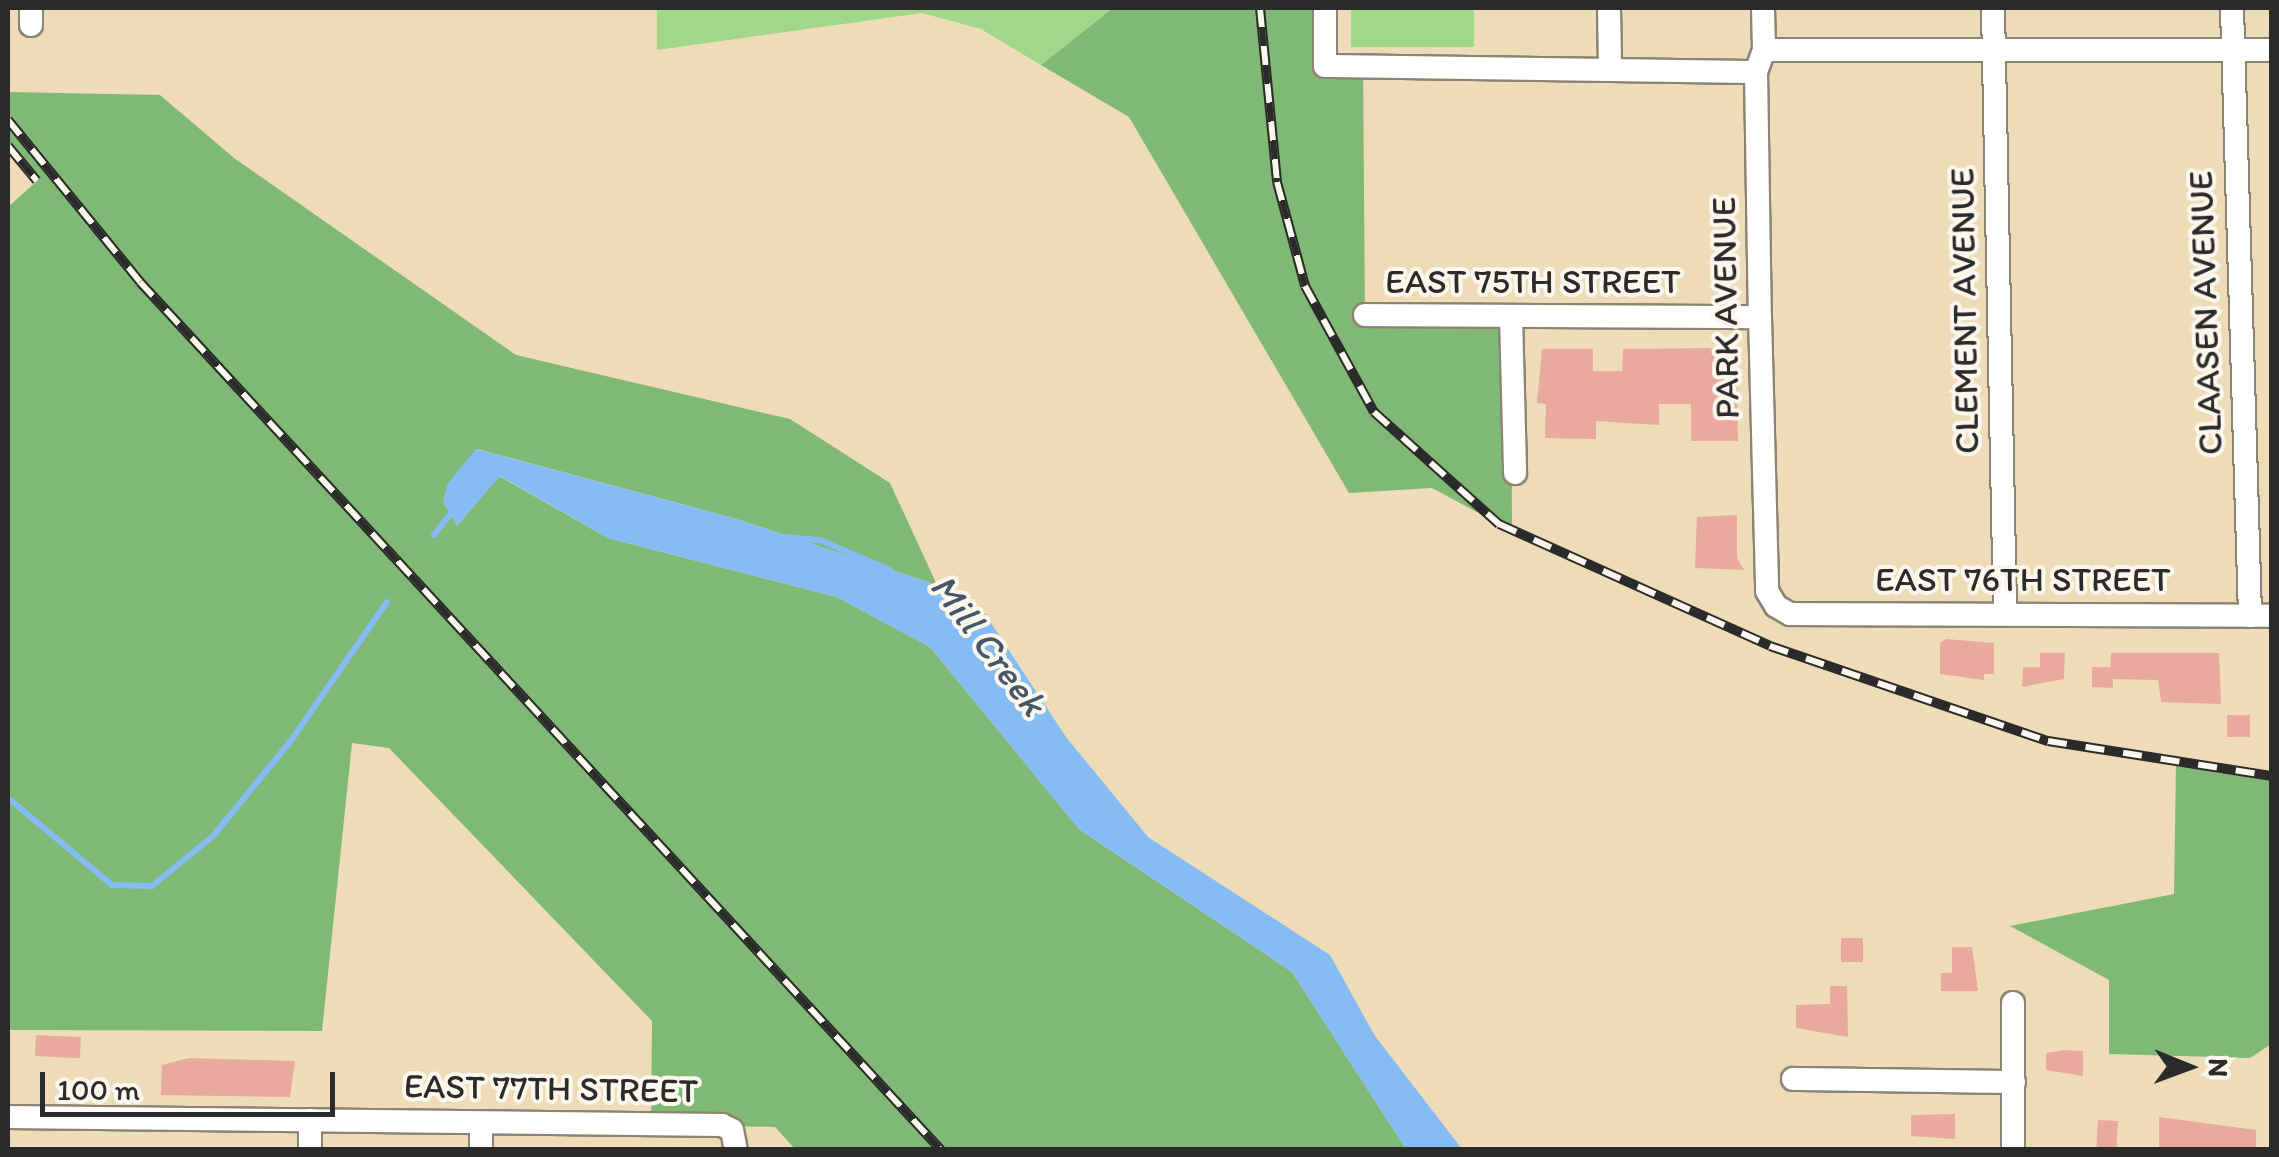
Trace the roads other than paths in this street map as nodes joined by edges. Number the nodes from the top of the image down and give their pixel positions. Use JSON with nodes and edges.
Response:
{"nodes":[{"id":1,"x":1325,"y":8,"type":"edge"},
{"id":2,"x":1609,"y":8,"type":"edge"},
{"id":3,"x":1763,"y":8,"type":"edge"},
{"id":4,"x":1992,"y":8,"type":"edge"},
{"id":5,"x":2232,"y":8,"type":"edge"},
{"id":6,"x":2232,"y":50,"type":"junction"},
{"id":7,"x":2272,"y":50,"type":"edge"},
{"id":8,"x":1993,"y":53,"type":"junction"},
{"id":9,"x":1760,"y":61,"type":"junction"},
{"id":10,"x":1610,"y":68,"type":"junction"},
{"id":11,"x":1365,"y":315,"type":"dead end"},
{"id":12,"x":1511,"y":316,"type":"junction"},
{"id":13,"x":1760,"y":317,"type":"junction"},
{"id":14,"x":1515,"y":473,"type":"dead end"},
{"id":15,"x":1776,"y":606,"type":"joint"},
{"id":16,"x":2005,"y":612,"type":"junction"},
{"id":17,"x":2261,"y":616,"type":"edge"},
{"id":18,"x":2014,"y":1003,"type":"dead end"},
{"id":19,"x":1793,"y":1078,"type":"dead end"},
{"id":20,"x":2014,"y":1082,"type":"junction"},
{"id":21,"x":8,"y":1117,"type":"edge"},
{"id":22,"x":310,"y":1120,"type":"junction"},
{"id":23,"x":481,"y":1124,"type":"junction"},
{"id":24,"x":734,"y":1140,"type":"edge"},
{"id":25,"x":310,"y":1150,"type":"edge"},
{"id":26,"x":481,"y":1150,"type":"edge"},
{"id":27,"x":2013,"y":1150,"type":"edge"}],
"edges":[{"from":1,"to":10,"type":"street"},
{"from":2,"to":10,"type":"street"},
{"from":3,"to":9,"type":"street","name":"PARK AVENUE"},
{"from":4,"to":8,"type":"street","name":"CLEMENT AVENUE"},
{"from":5,"to":6,"type":"street","name":"CLAASEN AVENUE"},
{"from":6,"to":7,"type":"street"},
{"from":6,"to":8,"type":"street"},
{"from":6,"to":17,"type":"street","name":"CLAASEN AVENUE"},
{"from":8,"to":9,"type":"street"},
{"from":8,"to":16,"type":"street","name":"CLEMENT AVENUE"},
{"from":9,"to":10,"type":"street"},
{"from":9,"to":13,"type":"street","name":"PARK AVENUE"},
{"from":11,"to":12,"type":"street","name":"EAST 75TH STREET"},
{"from":12,"to":13,"type":"street","name":"EAST 75TH STREET"},
{"from":12,"to":14,"type":"street"},
{"from":13,"to":15,"type":"street","name":"PARK AVENUE"},
{"from":15,"to":16,"type":"street","name":"EAST 76TH STREET"},
{"from":16,"to":17,"type":"street","name":"EAST 76TH STREET"},
{"from":18,"to":20,"type":"street"},
{"from":19,"to":20,"type":"street"},
{"from":20,"to":27,"type":"street"},
{"from":21,"to":22,"type":"street","name":"EAST 77TH STREET"},
{"from":22,"to":23,"type":"street","name":"EAST 77TH STREET"},
{"from":22,"to":25,"type":"street"},
{"from":23,"to":24,"type":"street","name":"EAST 77TH STREET"},
{"from":23,"to":26,"type":"street"}]}
